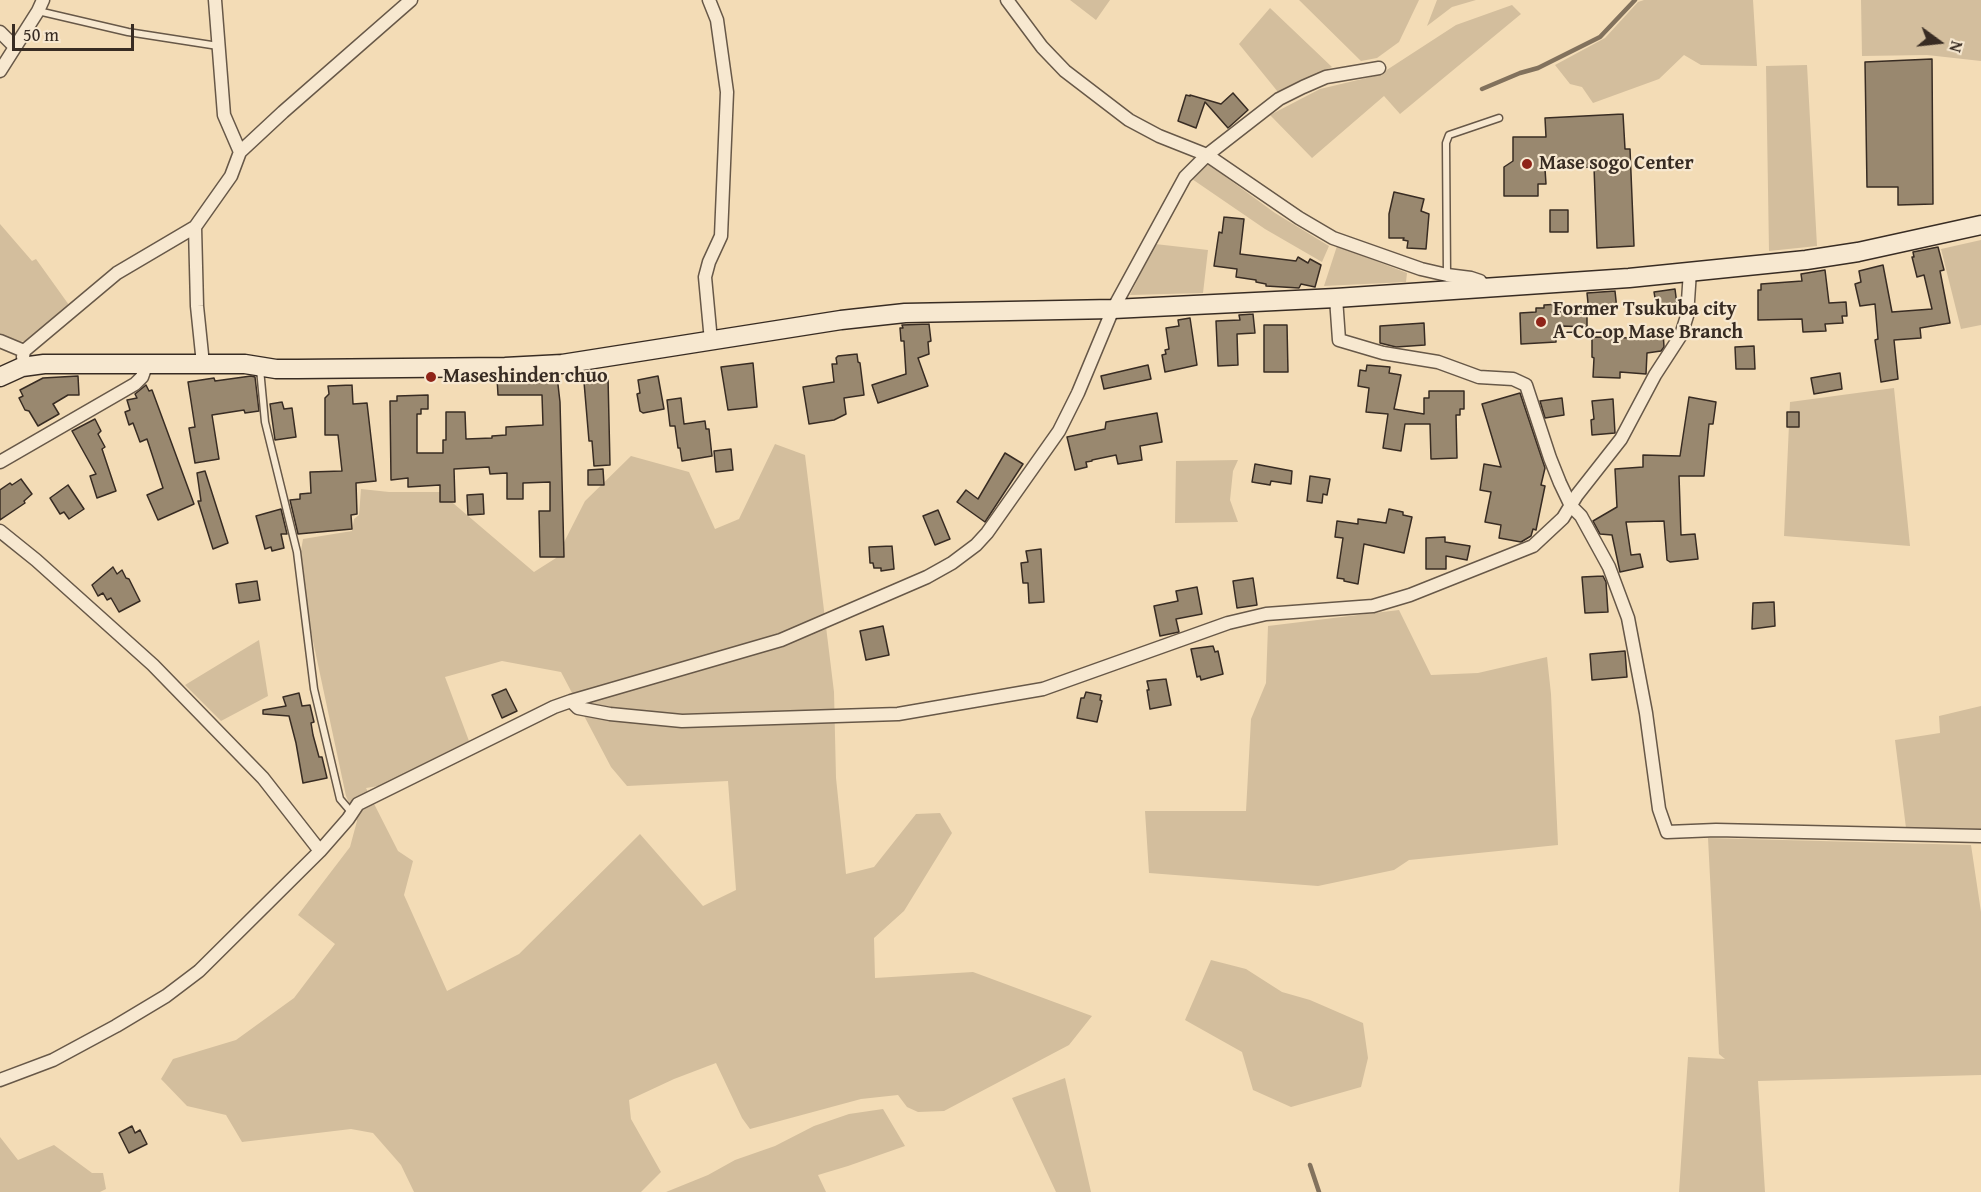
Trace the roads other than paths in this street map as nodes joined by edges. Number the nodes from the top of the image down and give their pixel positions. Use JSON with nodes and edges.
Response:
{"nodes":[{"id":1,"x":215,"y":0,"type":"edge"},
{"id":2,"x":411,"y":0,"type":"edge"},
{"id":3,"x":709,"y":0,"type":"edge"},
{"id":4,"x":1007,"y":0,"type":"edge"},
{"id":5,"x":41,"y":5,"type":"edge"},
{"id":6,"x":0,"y":32,"type":"edge"},
{"id":7,"x":219,"y":46,"type":"junction"},
{"id":8,"x":15,"y":47,"type":"junction"},
{"id":9,"x":1379,"y":68,"type":"dead end"},
{"id":10,"x":0,"y":70,"type":"edge"},
{"id":11,"x":1499,"y":118,"type":"dead end"},
{"id":12,"x":240,"y":152,"type":"junction"},
{"id":13,"x":1208,"y":155,"type":"junction"},
{"id":14,"x":1981,"y":225,"type":"edge"},
{"id":15,"x":195,"y":227,"type":"junction"},
{"id":16,"x":1690,"y":272,"type":"junction"},
{"id":17,"x":1447,"y":275,"type":"junction"},
{"id":18,"x":1486,"y":289,"type":"junction"},
{"id":19,"x":1336,"y":298,"type":"junction"},
{"id":20,"x":1113,"y":309,"type":"junction"},
{"id":21,"x":0,"y":341,"type":"edge"},
{"id":22,"x":711,"y":341,"type":"junction"},
{"id":23,"x":23,"y":359,"type":"junction"},
{"id":24,"x":147,"y":363,"type":"junction"},
{"id":25,"x":203,"y":363,"type":"junction"},
{"id":26,"x":260,"y":365,"type":"junction"},
{"id":27,"x":0,"y":377,"type":"edge"},
{"id":28,"x":0,"y":462,"type":"edge"},
{"id":29,"x":1571,"y":506,"type":"junction"},
{"id":30,"x":0,"y":531,"type":"edge"},
{"id":31,"x":571,"y":701,"type":"junction"},
{"id":32,"x":352,"y":813,"type":"junction"},
{"id":33,"x":1981,"y":836,"type":"edge"},
{"id":34,"x":320,"y":851,"type":"junction"},
{"id":35,"x":0,"y":1080,"type":"edge"}],
"edges":[{"from":1,"to":7,"type":"street"},
{"from":2,"to":12,"type":"street"},
{"from":3,"to":22,"type":"street"},
{"from":4,"to":13,"type":"street"},
{"from":5,"to":7,"type":"lane"},
{"from":5,"to":8,"type":"street"},
{"from":6,"to":8,"type":"street"},
{"from":7,"to":12,"type":"street"},
{"from":8,"to":10,"type":"street"},
{"from":9,"to":13,"type":"street"},
{"from":11,"to":17,"type":"lane"},
{"from":12,"to":15,"type":"street"},
{"from":13,"to":17,"type":"street"},
{"from":13,"to":20,"type":"street"},
{"from":14,"to":16,"type":"street"},
{"from":15,"to":23,"type":"street"},
{"from":15,"to":25,"type":"street"},
{"from":16,"to":18,"type":"street"},
{"from":16,"to":29,"type":"street"},
{"from":17,"to":18,"type":"street"},
{"from":18,"to":19,"type":"street"},
{"from":19,"to":20,"type":"street"},
{"from":19,"to":29,"type":"street"},
{"from":20,"to":22,"type":"street"},
{"from":20,"to":31,"type":"street"},
{"from":21,"to":23,"type":"street"},
{"from":22,"to":26,"type":"street"},
{"from":23,"to":24,"type":"street"},
{"from":23,"to":27,"type":"street"},
{"from":24,"to":25,"type":"street"},
{"from":24,"to":28,"type":"street"},
{"from":25,"to":26,"type":"street"},
{"from":26,"to":32,"type":"lane"},
{"from":29,"to":31,"type":"street"},
{"from":29,"to":33,"type":"street"},
{"from":30,"to":34,"type":"street"},
{"from":31,"to":32,"type":"street"},
{"from":32,"to":34,"type":"street"},
{"from":34,"to":35,"type":"street"}]}
